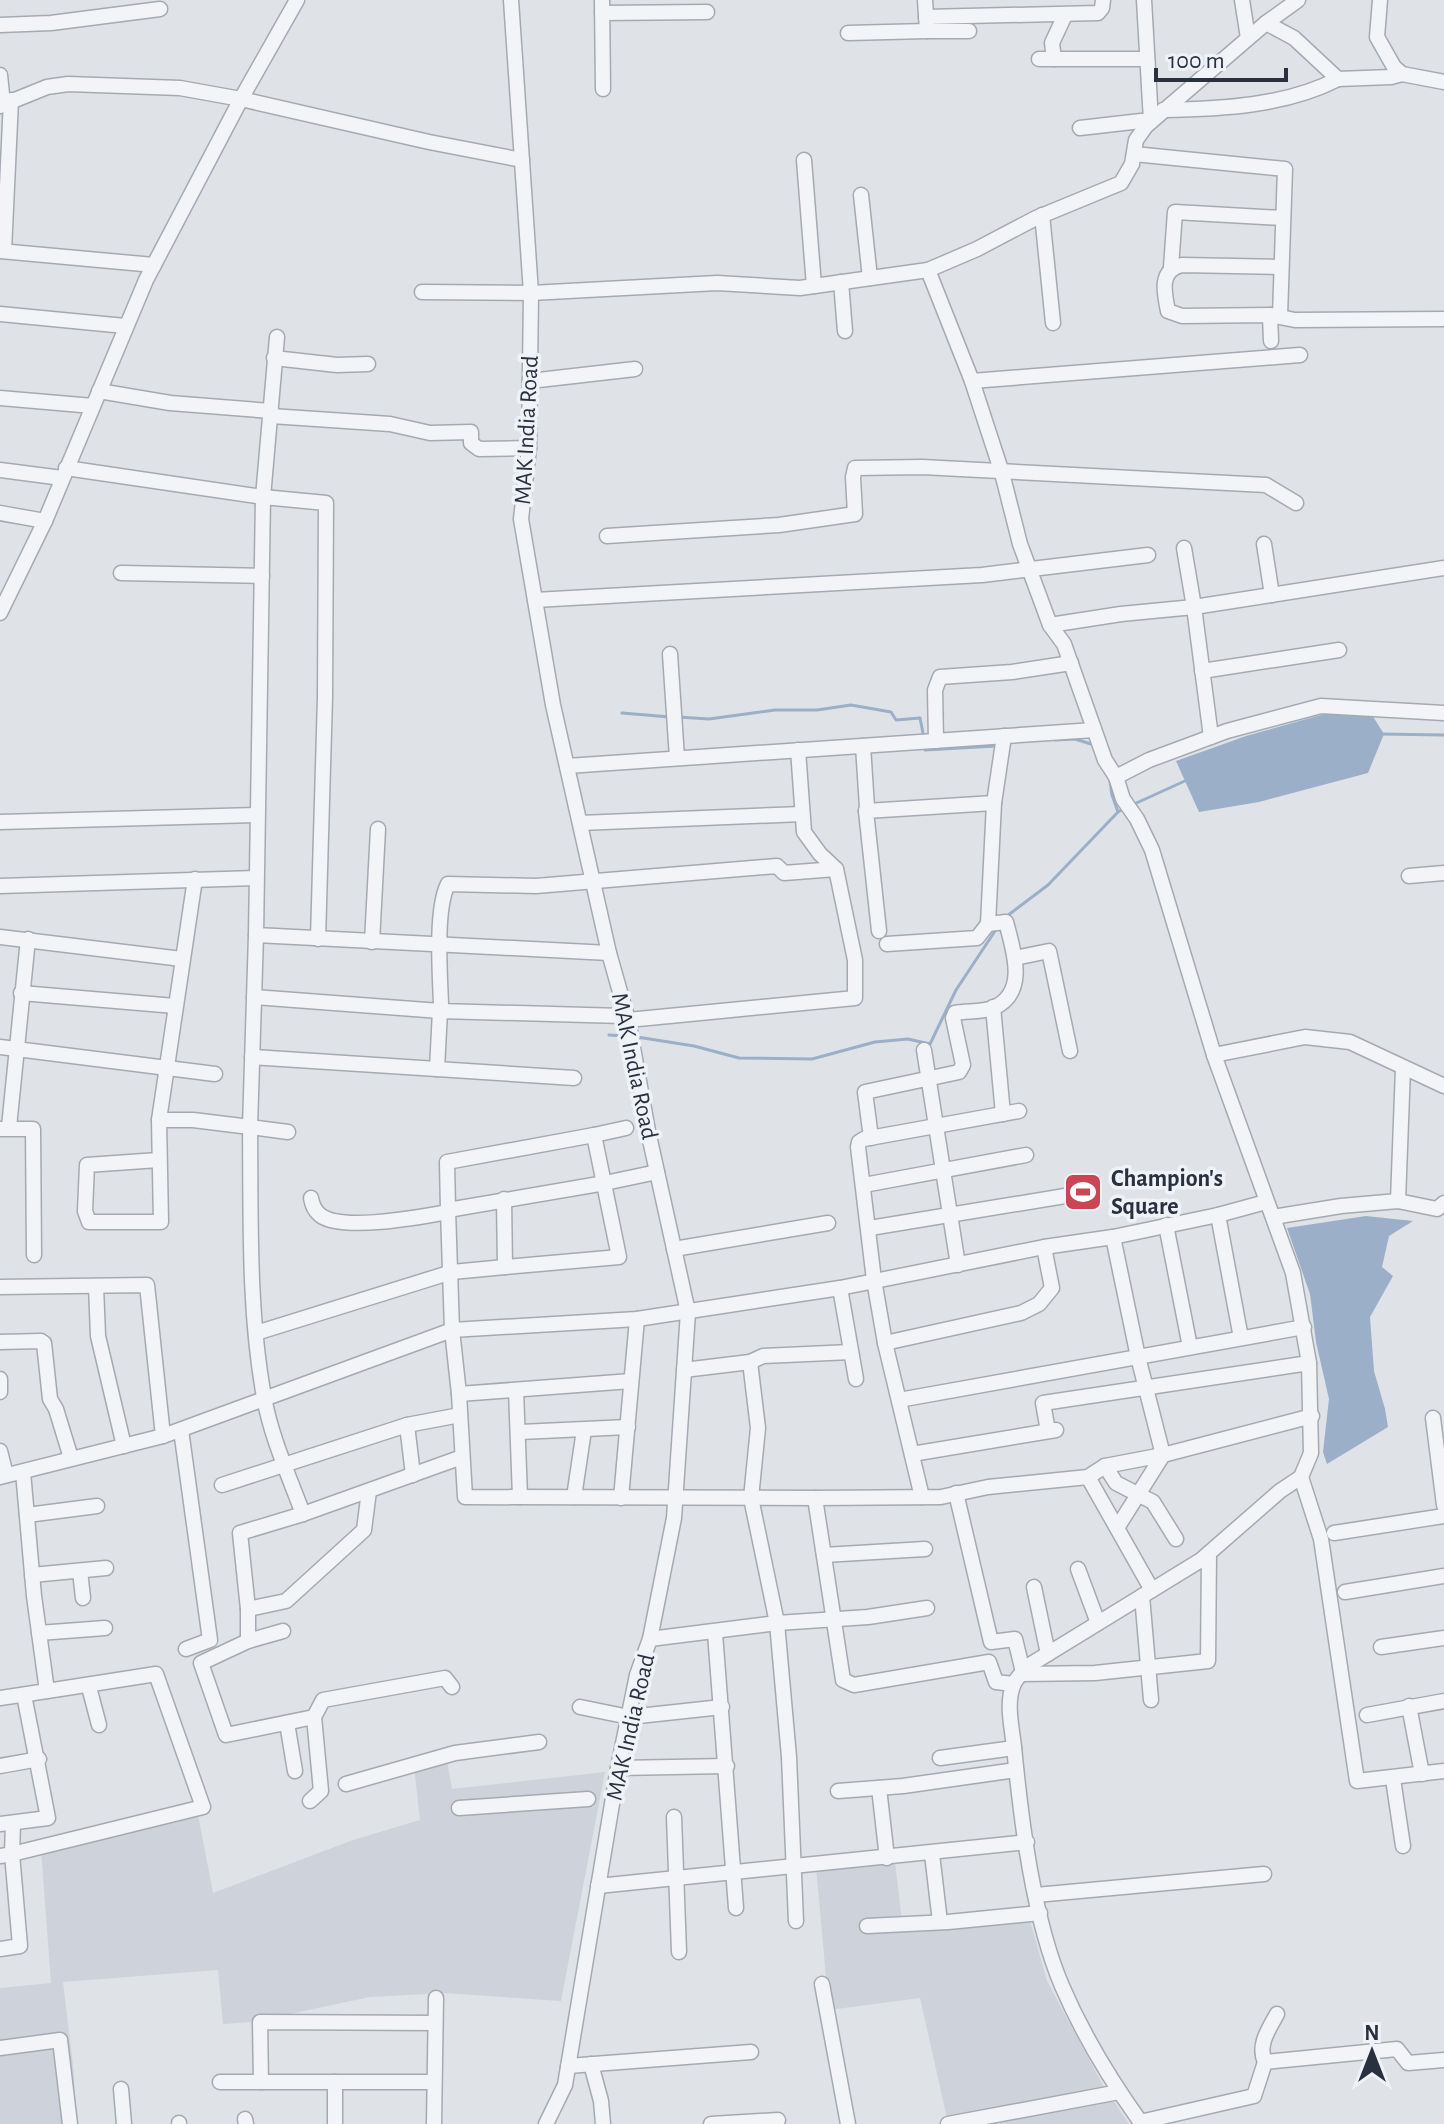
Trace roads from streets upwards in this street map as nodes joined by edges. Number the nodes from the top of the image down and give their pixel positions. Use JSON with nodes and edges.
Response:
{"nodes":[{"id":1,"x":297,"y":0,"type":"edge"},
{"id":2,"x":511,"y":0,"type":"edge"},
{"id":3,"x":925,"y":0,"type":"edge"},
{"id":4,"x":1103,"y":0,"type":"edge"},
{"id":5,"x":1144,"y":0,"type":"edge"},
{"id":6,"x":1242,"y":0,"type":"edge"},
{"id":7,"x":1298,"y":0,"type":"edge"},
{"id":8,"x":1380,"y":0,"type":"edge"},
{"id":9,"x":602,"y":6,"type":"edge"},
{"id":10,"x":160,"y":9,"type":"dead end"},
{"id":11,"x":707,"y":12,"type":"dead end"},
{"id":12,"x":1065,"y":15,"type":"junction"},
{"id":13,"x":1266,"y":23,"type":"junction"},
{"id":14,"x":926,"y":24,"type":"junction"},
{"id":15,"x":0,"y":25,"type":"edge"},
{"id":16,"x":969,"y":31,"type":"dead end"},
{"id":17,"x":848,"y":33,"type":"dead end"},
{"id":18,"x":1248,"y":38,"type":"junction"},
{"id":19,"x":1147,"y":59,"type":"junction"},
{"id":20,"x":1402,"y":74,"type":"junction"},
{"id":21,"x":0,"y":75,"type":"edge"},
{"id":22,"x":1338,"y":79,"type":"junction"},
{"id":23,"x":1444,"y":82,"type":"edge"},
{"id":24,"x":603,"y":89,"type":"dead end"},
{"id":25,"x":241,"y":99,"type":"junction"},
{"id":26,"x":5,"y":103,"type":"edge"},
{"id":27,"x":1163,"y":110,"type":"junction"},
{"id":28,"x":1151,"y":122,"type":"junction"},
{"id":29,"x":1080,"y":128,"type":"dead end"},
{"id":30,"x":1134,"y":154,"type":"junction"},
{"id":31,"x":522,"y":160,"type":"junction"},
{"id":32,"x":804,"y":160,"type":"dead end"},
{"id":33,"x":861,"y":195,"type":"dead end"},
{"id":34,"x":1042,"y":215,"type":"junction"},
{"id":35,"x":1283,"y":218,"type":"junction"},
{"id":36,"x":2,"y":251,"type":"edge"},
{"id":37,"x":154,"y":265,"type":"junction"},
{"id":38,"x":1171,"y":267,"type":"junction"},
{"id":39,"x":1280,"y":267,"type":"junction"},
{"id":40,"x":928,"y":270,"type":"junction"},
{"id":41,"x":870,"y":278,"type":"junction"},
{"id":42,"x":841,"y":282,"type":"junction"},
{"id":43,"x":814,"y":286,"type":"junction"},
{"id":44,"x":422,"y":292,"type":"dead end"},
{"id":45,"x":531,"y":293,"type":"junction"},
{"id":46,"x":0,"y":314,"type":"edge"},
{"id":47,"x":1275,"y":316,"type":"junction"},
{"id":48,"x":1444,"y":319,"type":"edge"},
{"id":49,"x":1053,"y":323,"type":"dead end"},
{"id":50,"x":125,"y":326,"type":"junction"},
{"id":51,"x":845,"y":331,"type":"dead end"},
{"id":52,"x":277,"y":337,"type":"dead end"},
{"id":53,"x":1271,"y":341,"type":"dead end"},
{"id":54,"x":1300,"y":355,"type":"dead end"},
{"id":55,"x":274,"y":358,"type":"junction"},
{"id":56,"x":368,"y":364,"type":"dead end"},
{"id":57,"x":635,"y":369,"type":"dead end"},
{"id":58,"x":530,"y":381,"type":"junction"},
{"id":59,"x":972,"y":381,"type":"junction"},
{"id":60,"x":99,"y":391,"type":"junction"},
{"id":61,"x":0,"y":398,"type":"edge"},
{"id":62,"x":93,"y":406,"type":"junction"},
{"id":63,"x":271,"y":413,"type":"junction"},
{"id":64,"x":529,"y":448,"type":"junction"},
{"id":65,"x":0,"y":470,"type":"edge"},
{"id":66,"x":64,"y":473,"type":"junction"},
{"id":67,"x":1002,"y":473,"type":"junction"},
{"id":68,"x":263,"y":497,"type":"junction"},
{"id":69,"x":1296,"y":503,"type":"dead end"},
{"id":70,"x":0,"y":513,"type":"edge"},
{"id":71,"x":45,"y":521,"type":"junction"},
{"id":72,"x":607,"y":536,"type":"dead end"},
{"id":73,"x":1264,"y":544,"type":"dead end"},
{"id":74,"x":1184,"y":548,"type":"dead end"},
{"id":75,"x":1148,"y":555,"type":"dead end"},
{"id":76,"x":1029,"y":568,"type":"junction"},
{"id":77,"x":1444,"y":568,"type":"edge"},
{"id":78,"x":121,"y":573,"type":"dead end"},
{"id":79,"x":262,"y":576,"type":"junction"},
{"id":80,"x":5,"y":594,"type":"edge"},
{"id":81,"x":1272,"y":595,"type":"junction"},
{"id":82,"x":535,"y":600,"type":"junction"},
{"id":83,"x":1194,"y":607,"type":"junction"},
{"id":84,"x":0,"y":613,"type":"edge"},
{"id":85,"x":1050,"y":625,"type":"junction"},
{"id":86,"x":1339,"y":650,"type":"dead end"},
{"id":87,"x":670,"y":654,"type":"dead end"},
{"id":88,"x":1071,"y":663,"type":"junction"},
{"id":89,"x":1202,"y":671,"type":"junction"},
{"id":90,"x":1444,"y":713,"type":"edge"},
{"id":91,"x":1094,"y":730,"type":"junction"},
{"id":92,"x":1004,"y":736,"type":"junction"},
{"id":93,"x":1211,"y":737,"type":"junction"},
{"id":94,"x":936,"y":741,"type":"junction"},
{"id":95,"x":863,"y":746,"type":"junction"},
{"id":96,"x":798,"y":750,"type":"junction"},
{"id":97,"x":677,"y":758,"type":"junction"},
{"id":98,"x":567,"y":766,"type":"junction"},
{"id":99,"x":1116,"y":777,"type":"junction"},
{"id":100,"x":994,"y":803,"type":"junction"},
{"id":101,"x":866,"y":811,"type":"junction"},
{"id":102,"x":802,"y":814,"type":"junction"},
{"id":103,"x":256,"y":815,"type":"junction"},
{"id":104,"x":0,"y":822,"type":"edge"},
{"id":105,"x":580,"y":823,"type":"junction"},
{"id":106,"x":378,"y":829,"type":"dead end"},
{"id":107,"x":836,"y":869,"type":"junction"},
{"id":108,"x":1444,"y":873,"type":"edge"},
{"id":109,"x":1409,"y":876,"type":"dead end"},
{"id":110,"x":256,"y":878,"type":"junction"},
{"id":111,"x":195,"y":879,"type":"junction"},
{"id":112,"x":593,"y":882,"type":"junction"},
{"id":113,"x":0,"y":886,"type":"edge"},
{"id":114,"x":995,"y":923,"type":"junction"},
{"id":115,"x":879,"y":931,"type":"dead end"},
{"id":116,"x":256,"y":935,"type":"junction"},
{"id":117,"x":0,"y":937,"type":"edge"},
{"id":118,"x":28,"y":939,"type":"junction"},
{"id":119,"x":318,"y":939,"type":"junction"},
{"id":120,"x":372,"y":942,"type":"junction"},
{"id":121,"x":887,"y":944,"type":"dead end"},
{"id":122,"x":440,"y":946,"type":"junction"},
{"id":123,"x":609,"y":953,"type":"junction"},
{"id":124,"x":1015,"y":958,"type":"junction"},
{"id":125,"x":182,"y":959,"type":"junction"},
{"id":126,"x":21,"y":993,"type":"junction"},
{"id":127,"x":254,"y":997,"type":"junction"},
{"id":128,"x":175,"y":1006,"type":"junction"},
{"id":129,"x":993,"y":1007,"type":"junction"},
{"id":130,"x":440,"y":1011,"type":"junction"},
{"id":131,"x":630,"y":1031,"type":"junction"},
{"id":132,"x":0,"y":1047,"type":"edge"},
{"id":133,"x":16,"y":1049,"type":"junction"},
{"id":134,"x":924,"y":1050,"type":"dead end"},
{"id":135,"x":1070,"y":1051,"type":"dead end"},
{"id":136,"x":1214,"y":1055,"type":"junction"},
{"id":137,"x":252,"y":1057,"type":"junction"},
{"id":138,"x":166,"y":1067,"type":"junction"},
{"id":139,"x":1403,"y":1068,"type":"junction"},
{"id":140,"x":437,"y":1069,"type":"junction"},
{"id":141,"x":215,"y":1074,"type":"dead end"},
{"id":142,"x":574,"y":1078,"type":"dead end"},
{"id":143,"x":928,"y":1078,"type":"junction"},
{"id":144,"x":1444,"y":1086,"type":"edge"},
{"id":145,"x":1019,"y":1111,"type":"dead end"},
{"id":146,"x":1003,"y":1114,"type":"junction"},
{"id":147,"x":159,"y":1120,"type":"junction"},
{"id":148,"x":936,"y":1125,"type":"junction"},
{"id":149,"x":250,"y":1127,"type":"junction"},
{"id":150,"x":5,"y":1128,"type":"edge"},
{"id":151,"x":626,"y":1128,"type":"dead end"},
{"id":152,"x":288,"y":1132,"type":"dead end"},
{"id":153,"x":594,"y":1135,"type":"junction"},
{"id":154,"x":871,"y":1138,"type":"junction"},
{"id":155,"x":1026,"y":1155,"type":"dead end"},
{"id":156,"x":158,"y":1160,"type":"junction"},
{"id":157,"x":943,"y":1169,"type":"junction"},
{"id":158,"x":657,"y":1172,"type":"junction"},
{"id":159,"x":605,"y":1183,"type":"junction"},
{"id":160,"x":864,"y":1185,"type":"junction"},
{"id":161,"x":1065,"y":1196,"type":"dead end"},
{"id":162,"x":311,"y":1198,"type":"dead end"},
{"id":163,"x":504,"y":1199,"type":"junction"},
{"id":164,"x":1398,"y":1201,"type":"junction"},
{"id":165,"x":1266,"y":1202,"type":"junction"},
{"id":166,"x":1444,"y":1203,"type":"edge"},
{"id":167,"x":448,"y":1211,"type":"junction"},
{"id":168,"x":950,"y":1214,"type":"junction"},
{"id":169,"x":1218,"y":1215,"type":"junction"},
{"id":170,"x":1273,"y":1217,"type":"junction"},
{"id":171,"x":828,"y":1223,"type":"dead end"},
{"id":172,"x":1166,"y":1225,"type":"junction"},
{"id":173,"x":870,"y":1228,"type":"junction"},
{"id":174,"x":1113,"y":1237,"type":"junction"},
{"id":175,"x":1044,"y":1247,"type":"junction"},
{"id":176,"x":674,"y":1249,"type":"junction"},
{"id":177,"x":34,"y":1255,"type":"dead end"},
{"id":178,"x":958,"y":1265,"type":"junction"},
{"id":179,"x":505,"y":1267,"type":"junction"},
{"id":180,"x":452,"y":1272,"type":"junction"},
{"id":181,"x":874,"y":1280,"type":"junction"},
{"id":182,"x":96,"y":1286,"type":"junction"},
{"id":183,"x":0,"y":1287,"type":"edge"},
{"id":184,"x":840,"y":1288,"type":"junction"},
{"id":185,"x":688,"y":1312,"type":"junction"},
{"id":186,"x":637,"y":1319,"type":"junction"},
{"id":187,"x":1304,"y":1327,"type":"junction"},
{"id":188,"x":452,"y":1330,"type":"junction"},
{"id":189,"x":256,"y":1333,"type":"junction"},
{"id":190,"x":1241,"y":1338,"type":"junction"},
{"id":191,"x":0,"y":1342,"type":"edge"},
{"id":192,"x":885,"y":1343,"type":"junction"},
{"id":193,"x":1190,"y":1347,"type":"junction"},
{"id":194,"x":851,"y":1352,"type":"junction"},
{"id":195,"x":1138,"y":1357,"type":"junction"},
{"id":196,"x":750,"y":1362,"type":"junction"},
{"id":197,"x":1309,"y":1363,"type":"junction"},
{"id":198,"x":684,"y":1370,"type":"junction"},
{"id":199,"x":0,"y":1379,"type":"edge"},
{"id":200,"x":856,"y":1379,"type":"dead end"},
{"id":201,"x":631,"y":1381,"type":"junction"},
{"id":202,"x":1146,"y":1387,"type":"junction"},
{"id":203,"x":516,"y":1390,"type":"junction"},
{"id":204,"x":0,"y":1392,"type":"edge"},
{"id":205,"x":459,"y":1394,"type":"junction"},
{"id":206,"x":264,"y":1399,"type":"junction"},
{"id":207,"x":899,"y":1400,"type":"junction"},
{"id":208,"x":460,"y":1415,"type":"junction"},
{"id":209,"x":1312,"y":1416,"type":"junction"},
{"id":210,"x":1433,"y":1418,"type":"dead end"},
{"id":211,"x":407,"y":1425,"type":"junction"},
{"id":212,"x":628,"y":1427,"type":"junction"},
{"id":213,"x":181,"y":1430,"type":"junction"},
{"id":214,"x":584,"y":1430,"type":"junction"},
{"id":215,"x":520,"y":1432,"type":"junction"},
{"id":216,"x":163,"y":1436,"type":"junction"},
{"id":217,"x":124,"y":1446,"type":"junction"},
{"id":218,"x":0,"y":1451,"type":"edge"},
{"id":219,"x":912,"y":1454,"type":"junction"},
{"id":220,"x":1163,"y":1455,"type":"junction"},
{"id":221,"x":462,"y":1457,"type":"junction"},
{"id":222,"x":71,"y":1458,"type":"junction"},
{"id":223,"x":284,"y":1463,"type":"junction"},
{"id":224,"x":1105,"y":1466,"type":"junction"},
{"id":225,"x":23,"y":1472,"type":"junction"},
{"id":226,"x":1151,"y":1474,"type":"junction"},
{"id":227,"x":413,"y":1475,"type":"junction"},
{"id":228,"x":3,"y":1476,"type":"edge"},
{"id":229,"x":1088,"y":1477,"type":"junction"},
{"id":230,"x":1301,"y":1477,"type":"junction"},
{"id":231,"x":222,"y":1485,"type":"dead end"},
{"id":232,"x":369,"y":1491,"type":"junction"},
{"id":233,"x":956,"y":1493,"type":"junction"},
{"id":234,"x":1138,"y":1494,"type":"junction"},
{"id":235,"x":520,"y":1497,"type":"junction"},
{"id":236,"x":574,"y":1497,"type":"junction"},
{"id":237,"x":675,"y":1497,"type":"junction"},
{"id":238,"x":922,"y":1497,"type":"junction"},
{"id":239,"x":621,"y":1498,"type":"junction"},
{"id":240,"x":751,"y":1498,"type":"junction"},
{"id":241,"x":815,"y":1498,"type":"junction"},
{"id":242,"x":1153,"y":1502,"type":"junction"},
{"id":243,"x":1444,"y":1505,"type":"edge"},
{"id":244,"x":97,"y":1506,"type":"dead end"},
{"id":245,"x":303,"y":1514,"type":"junction"},
{"id":246,"x":27,"y":1515,"type":"junction"},
{"id":247,"x":1444,"y":1516,"type":"edge"},
{"id":248,"x":1117,"y":1528,"type":"junction"},
{"id":249,"x":1334,"y":1533,"type":"dead end"},
{"id":250,"x":1176,"y":1539,"type":"dead end"},
{"id":251,"x":925,"y":1549,"type":"dead end"},
{"id":252,"x":1209,"y":1553,"type":"junction"},
{"id":253,"x":824,"y":1555,"type":"junction"},
{"id":254,"x":106,"y":1568,"type":"dead end"},
{"id":255,"x":1078,"y":1569,"type":"dead end"},
{"id":256,"x":80,"y":1571,"type":"junction"},
{"id":257,"x":32,"y":1575,"type":"junction"},
{"id":258,"x":1444,"y":1576,"type":"edge"},
{"id":259,"x":1034,"y":1587,"type":"dead end"},
{"id":260,"x":1345,"y":1592,"type":"dead end"},
{"id":261,"x":1147,"y":1593,"type":"junction"},
{"id":262,"x":83,"y":1598,"type":"dead end"},
{"id":263,"x":927,"y":1608,"type":"dead end"},
{"id":264,"x":248,"y":1609,"type":"junction"},
{"id":265,"x":834,"y":1619,"type":"junction"},
{"id":266,"x":777,"y":1623,"type":"junction"},
{"id":267,"x":1098,"y":1623,"type":"junction"},
{"id":268,"x":105,"y":1628,"type":"dead end"},
{"id":269,"x":283,"y":1631,"type":"dead end"},
{"id":270,"x":39,"y":1633,"type":"junction"},
{"id":271,"x":715,"y":1633,"type":"junction"},
{"id":272,"x":1444,"y":1638,"type":"edge"},
{"id":273,"x":650,"y":1639,"type":"junction"},
{"id":274,"x":248,"y":1641,"type":"junction"},
{"id":275,"x":1381,"y":1647,"type":"dead end"},
{"id":276,"x":186,"y":1649,"type":"dead end"},
{"id":277,"x":1048,"y":1654,"type":"junction"},
{"id":278,"x":1148,"y":1667,"type":"junction"},
{"id":279,"x":1019,"y":1677,"type":"junction"},
{"id":280,"x":89,"y":1687,"type":"junction"},
{"id":281,"x":452,"y":1687,"type":"dead end"},
{"id":282,"x":47,"y":1691,"type":"junction"},
{"id":283,"x":24,"y":1695,"type":"junction"},
{"id":284,"x":0,"y":1698,"type":"edge"},
{"id":285,"x":1151,"y":1700,"type":"dead end"},
{"id":286,"x":1444,"y":1701,"type":"edge"},
{"id":287,"x":1409,"y":1706,"type":"junction"},
{"id":288,"x":580,"y":1707,"type":"dead end"},
{"id":289,"x":722,"y":1707,"type":"junction"},
{"id":290,"x":1367,"y":1715,"type":"dead end"},
{"id":291,"x":314,"y":1717,"type":"junction"},
{"id":292,"x":629,"y":1717,"type":"junction"},
{"id":293,"x":287,"y":1723,"type":"junction"},
{"id":294,"x":99,"y":1725,"type":"dead end"},
{"id":295,"x":539,"y":1742,"type":"dead end"},
{"id":296,"x":1014,"y":1748,"type":"junction"},
{"id":297,"x":940,"y":1758,"type":"dead end"},
{"id":298,"x":39,"y":1759,"type":"junction"},
{"id":299,"x":0,"y":1766,"type":"edge"},
{"id":300,"x":727,"y":1766,"type":"junction"},
{"id":301,"x":618,"y":1768,"type":"junction"},
{"id":302,"x":1016,"y":1770,"type":"junction"},
{"id":303,"x":295,"y":1771,"type":"dead end"},
{"id":304,"x":1444,"y":1771,"type":"edge"},
{"id":305,"x":1422,"y":1774,"type":"junction"},
{"id":306,"x":1393,"y":1779,"type":"junction"},
{"id":307,"x":346,"y":1784,"type":"dead end"},
{"id":308,"x":879,"y":1788,"type":"junction"},
{"id":309,"x":838,"y":1791,"type":"dead end"},
{"id":310,"x":588,"y":1799,"type":"dead end"},
{"id":311,"x":310,"y":1801,"type":"dead end"},
{"id":312,"x":459,"y":1808,"type":"dead end"},
{"id":313,"x":674,"y":1817,"type":"dead end"},
{"id":314,"x":48,"y":1818,"type":"junction"},
{"id":315,"x":7,"y":1824,"type":"edge"},
{"id":316,"x":53,"y":1842,"type":"junction"},
{"id":317,"x":1027,"y":1842,"type":"junction"},
{"id":318,"x":1403,"y":1846,"type":"dead end"},
{"id":319,"x":932,"y":1854,"type":"junction"},
{"id":320,"x":6,"y":1855,"type":"edge"},
{"id":321,"x":887,"y":1858,"type":"junction"},
{"id":322,"x":792,"y":1868,"type":"junction"},
{"id":323,"x":733,"y":1874,"type":"junction"},
{"id":324,"x":1264,"y":1874,"type":"dead end"},
{"id":325,"x":676,"y":1879,"type":"junction"},
{"id":326,"x":598,"y":1886,"type":"junction"},
{"id":327,"x":1036,"y":1895,"type":"junction"},
{"id":328,"x":736,"y":1908,"type":"dead end"},
{"id":329,"x":1040,"y":1913,"type":"junction"},
{"id":330,"x":796,"y":1921,"type":"dead end"},
{"id":331,"x":940,"y":1922,"type":"junction"},
{"id":332,"x":867,"y":1926,"type":"dead end"},
{"id":333,"x":0,"y":1949,"type":"edge"},
{"id":334,"x":679,"y":1952,"type":"dead end"},
{"id":335,"x":822,"y":1984,"type":"dead end"},
{"id":336,"x":436,"y":1998,"type":"dead end"},
{"id":337,"x":1277,"y":2014,"type":"dead end"},
{"id":338,"x":434,"y":2023,"type":"junction"},
{"id":339,"x":0,"y":2048,"type":"edge"},
{"id":340,"x":751,"y":2052,"type":"dead end"},
{"id":341,"x":1444,"y":2060,"type":"edge"},
{"id":342,"x":1265,"y":2062,"type":"junction"},
{"id":343,"x":591,"y":2064,"type":"junction"},
{"id":344,"x":568,"y":2066,"type":"junction"},
{"id":345,"x":220,"y":2082,"type":"dead end"},
{"id":346,"x":261,"y":2082,"type":"junction"},
{"id":347,"x":335,"y":2082,"type":"junction"},
{"id":348,"x":434,"y":2082,"type":"junction"},
{"id":349,"x":121,"y":2089,"type":"dead end"},
{"id":350,"x":1119,"y":2092,"type":"junction"},
{"id":351,"x":778,"y":2120,"type":"dead end"},
{"id":352,"x":1141,"y":2123,"type":"edge"},
{"id":353,"x":70,"y":2124,"type":"edge"},
{"id":354,"x":124,"y":2124,"type":"edge"},
{"id":355,"x":335,"y":2124,"type":"edge"},
{"id":356,"x":434,"y":2124,"type":"edge"},
{"id":357,"x":546,"y":2124,"type":"edge"},
{"id":358,"x":603,"y":2124,"type":"edge"},
{"id":359,"x":711,"y":2124,"type":"edge"},
{"id":360,"x":848,"y":2124,"type":"edge"},
{"id":361,"x":948,"y":2124,"type":"edge"}],
"edges":[{"from":1,"to":25,"type":"street"},
{"from":2,"to":31,"type":"street","name":"MAK India Road"},
{"from":3,"to":14,"type":"street"},
{"from":4,"to":12,"type":"street"},
{"from":5,"to":19,"type":"street"},
{"from":6,"to":18,"type":"street"},
{"from":7,"to":13,"type":"street"},
{"from":8,"to":20,"type":"street"},
{"from":9,"to":11,"type":"street"},
{"from":9,"to":24,"type":"street"},
{"from":10,"to":15,"type":"street"},
{"from":12,"to":14,"type":"street"},
{"from":12,"to":19,"type":"street"},
{"from":13,"to":18,"type":"street"},
{"from":13,"to":22,"type":"street"},
{"from":14,"to":16,"type":"street"},
{"from":14,"to":17,"type":"street"},
{"from":18,"to":27,"type":"street"},
{"from":19,"to":28,"type":"street"},
{"from":20,"to":22,"type":"street"},
{"from":20,"to":23,"type":"street"},
{"from":21,"to":26,"type":"street"},
{"from":22,"to":27,"type":"street"},
{"from":25,"to":26,"type":"street"},
{"from":25,"to":31,"type":"street"},
{"from":25,"to":37,"type":"street"},
{"from":26,"to":36,"type":"street"},
{"from":27,"to":28,"type":"street"},
{"from":28,"to":29,"type":"street"},
{"from":28,"to":30,"type":"street"},
{"from":30,"to":34,"type":"street"},
{"from":30,"to":35,"type":"street"},
{"from":31,"to":45,"type":"street","name":"MAK India Road"},
{"from":32,"to":43,"type":"street"},
{"from":33,"to":41,"type":"street"},
{"from":34,"to":40,"type":"street"},
{"from":34,"to":49,"type":"street"},
{"from":35,"to":38,"type":"street"},
{"from":35,"to":39,"type":"street"},
{"from":36,"to":37,"type":"street"},
{"from":37,"to":50,"type":"street"},
{"from":38,"to":39,"type":"street"},
{"from":38,"to":47,"type":"street"},
{"from":39,"to":47,"type":"street"},
{"from":40,"to":41,"type":"street"},
{"from":40,"to":59,"type":"street"},
{"from":41,"to":42,"type":"street"},
{"from":42,"to":43,"type":"street"},
{"from":42,"to":51,"type":"street"},
{"from":43,"to":45,"type":"street"},
{"from":44,"to":45,"type":"street"},
{"from":45,"to":58,"type":"street","name":"MAK India Road"},
{"from":46,"to":50,"type":"street"},
{"from":47,"to":48,"type":"street"},
{"from":47,"to":53,"type":"street"},
{"from":50,"to":60,"type":"street"},
{"from":52,"to":55,"type":"street"},
{"from":54,"to":59,"type":"street"},
{"from":55,"to":56,"type":"street"},
{"from":55,"to":63,"type":"street"},
{"from":57,"to":58,"type":"street"},
{"from":58,"to":64,"type":"street","name":"MAK India Road"},
{"from":59,"to":67,"type":"street"},
{"from":60,"to":62,"type":"street"},
{"from":60,"to":63,"type":"street"},
{"from":61,"to":62,"type":"street"},
{"from":62,"to":66,"type":"street"},
{"from":63,"to":64,"type":"street"},
{"from":63,"to":68,"type":"street"},
{"from":64,"to":82,"type":"street","name":"MAK India Road"},
{"from":65,"to":66,"type":"street"},
{"from":66,"to":68,"type":"street"},
{"from":66,"to":71,"type":"street"},
{"from":67,"to":69,"type":"street"},
{"from":67,"to":72,"type":"street"},
{"from":67,"to":76,"type":"street"},
{"from":68,"to":79,"type":"street"},
{"from":68,"to":119,"type":"street"},
{"from":70,"to":71,"type":"street"},
{"from":71,"to":80,"type":"street"},
{"from":73,"to":81,"type":"street"},
{"from":74,"to":83,"type":"street"},
{"from":75,"to":76,"type":"street"},
{"from":76,"to":82,"type":"street"},
{"from":76,"to":85,"type":"street"},
{"from":77,"to":81,"type":"street"},
{"from":78,"to":79,"type":"street"},
{"from":79,"to":103,"type":"street"},
{"from":80,"to":84,"type":"street"},
{"from":81,"to":83,"type":"street"},
{"from":82,"to":98,"type":"street","name":"MAK India Road"},
{"from":83,"to":85,"type":"street"},
{"from":83,"to":89,"type":"street"},
{"from":85,"to":88,"type":"street"},
{"from":86,"to":89,"type":"street"},
{"from":87,"to":97,"type":"street"},
{"from":88,"to":91,"type":"street"},
{"from":88,"to":94,"type":"street"},
{"from":89,"to":93,"type":"street"},
{"from":90,"to":93,"type":"street"},
{"from":91,"to":92,"type":"street"},
{"from":91,"to":99,"type":"street"},
{"from":92,"to":94,"type":"street"},
{"from":92,"to":100,"type":"street"},
{"from":93,"to":99,"type":"street"},
{"from":94,"to":95,"type":"street"},
{"from":95,"to":96,"type":"street"},
{"from":95,"to":101,"type":"street"},
{"from":96,"to":97,"type":"street"},
{"from":96,"to":102,"type":"street"},
{"from":97,"to":98,"type":"street"},
{"from":98,"to":105,"type":"street","name":"MAK India Road"},
{"from":99,"to":136,"type":"street"},
{"from":100,"to":101,"type":"street"},
{"from":100,"to":114,"type":"street"},
{"from":101,"to":115,"type":"street"},
{"from":102,"to":105,"type":"street"},
{"from":102,"to":107,"type":"street"},
{"from":103,"to":104,"type":"street"},
{"from":103,"to":110,"type":"street"},
{"from":105,"to":112,"type":"street","name":"MAK India Road"},
{"from":106,"to":120,"type":"street"},
{"from":107,"to":112,"type":"street"},
{"from":107,"to":131,"type":"street"},
{"from":108,"to":109,"type":"street"},
{"from":110,"to":111,"type":"street"},
{"from":110,"to":116,"type":"street"},
{"from":111,"to":113,"type":"street"},
{"from":111,"to":125,"type":"street"},
{"from":112,"to":122,"type":"street"},
{"from":112,"to":123,"type":"street","name":"MAK India Road"},
{"from":114,"to":121,"type":"street"},
{"from":114,"to":124,"type":"street"},
{"from":116,"to":119,"type":"street"},
{"from":116,"to":127,"type":"street"},
{"from":117,"to":118,"type":"street"},
{"from":118,"to":125,"type":"street"},
{"from":118,"to":126,"type":"street"},
{"from":119,"to":120,"type":"street"},
{"from":120,"to":122,"type":"street"},
{"from":122,"to":123,"type":"street"},
{"from":122,"to":130,"type":"street"},
{"from":123,"to":131,"type":"street","name":"MAK India Road"},
{"from":124,"to":129,"type":"street"},
{"from":124,"to":135,"type":"street"},
{"from":125,"to":128,"type":"street"},
{"from":126,"to":128,"type":"street"},
{"from":126,"to":133,"type":"street"},
{"from":127,"to":130,"type":"street"},
{"from":127,"to":137,"type":"street"},
{"from":128,"to":138,"type":"street"},
{"from":129,"to":143,"type":"street"},
{"from":129,"to":146,"type":"street"},
{"from":130,"to":131,"type":"street"},
{"from":130,"to":140,"type":"street"},
{"from":131,"to":158,"type":"street","name":"MAK India Road"},
{"from":132,"to":133,"type":"street"},
{"from":133,"to":138,"type":"street"},
{"from":133,"to":150,"type":"street"},
{"from":134,"to":143,"type":"street"},
{"from":136,"to":139,"type":"street"},
{"from":136,"to":165,"type":"street"},
{"from":137,"to":140,"type":"street"},
{"from":137,"to":149,"type":"street"},
{"from":138,"to":141,"type":"street"},
{"from":138,"to":147,"type":"street"},
{"from":139,"to":144,"type":"street"},
{"from":139,"to":164,"type":"street"},
{"from":140,"to":142,"type":"street"},
{"from":143,"to":148,"type":"street"},
{"from":143,"to":154,"type":"street"},
{"from":145,"to":146,"type":"street"},
{"from":146,"to":148,"type":"street"},
{"from":147,"to":149,"type":"street"},
{"from":147,"to":156,"type":"street"},
{"from":148,"to":154,"type":"street"},
{"from":148,"to":157,"type":"street"},
{"from":149,"to":152,"type":"street"},
{"from":149,"to":189,"type":"street"},
{"from":150,"to":177,"type":"street"},
{"from":151,"to":153,"type":"street"},
{"from":153,"to":159,"type":"street"},
{"from":153,"to":167,"type":"street"},
{"from":154,"to":160,"type":"street"},
{"from":155,"to":157,"type":"street"},
{"from":156,"to":156,"type":"street"},
{"from":157,"to":160,"type":"street"},
{"from":157,"to":168,"type":"street"},
{"from":158,"to":159,"type":"street"},
{"from":158,"to":176,"type":"street","name":"MAK India Road"},
{"from":159,"to":163,"type":"street"},
{"from":159,"to":179,"type":"street"},
{"from":160,"to":173,"type":"street"},
{"from":161,"to":168,"type":"street"},
{"from":162,"to":167,"type":"street"},
{"from":163,"to":167,"type":"street"},
{"from":163,"to":179,"type":"street"},
{"from":164,"to":166,"type":"street"},
{"from":164,"to":170,"type":"street"},
{"from":165,"to":169,"type":"street"},
{"from":165,"to":170,"type":"street"},
{"from":167,"to":180,"type":"street"},
{"from":168,"to":173,"type":"street"},
{"from":168,"to":178,"type":"street"},
{"from":169,"to":172,"type":"street"},
{"from":169,"to":190,"type":"street"},
{"from":170,"to":187,"type":"street"},
{"from":171,"to":176,"type":"street"},
{"from":172,"to":174,"type":"street"},
{"from":172,"to":193,"type":"street"},
{"from":173,"to":181,"type":"street"},
{"from":174,"to":175,"type":"street"},
{"from":174,"to":195,"type":"street"},
{"from":175,"to":178,"type":"street"},
{"from":175,"to":192,"type":"street"},
{"from":176,"to":185,"type":"street","name":"MAK India Road"},
{"from":178,"to":181,"type":"street"},
{"from":179,"to":180,"type":"street"},
{"from":180,"to":188,"type":"street"},
{"from":180,"to":189,"type":"street"},
{"from":181,"to":184,"type":"street"},
{"from":181,"to":192,"type":"street"},
{"from":182,"to":183,"type":"street"},
{"from":182,"to":216,"type":"street"},
{"from":182,"to":217,"type":"street"},
{"from":184,"to":185,"type":"street"},
{"from":184,"to":194,"type":"street"},
{"from":185,"to":186,"type":"street"},
{"from":185,"to":198,"type":"street","name":"MAK India Road"},
{"from":186,"to":188,"type":"street"},
{"from":186,"to":201,"type":"street"},
{"from":187,"to":190,"type":"street"},
{"from":187,"to":197,"type":"street"},
{"from":188,"to":205,"type":"street"},
{"from":188,"to":206,"type":"street"},
{"from":189,"to":206,"type":"street"},
{"from":190,"to":193,"type":"street"},
{"from":191,"to":222,"type":"street"},
{"from":192,"to":207,"type":"street"},
{"from":193,"to":195,"type":"street"},
{"from":194,"to":196,"type":"street"},
{"from":194,"to":200,"type":"street"},
{"from":195,"to":202,"type":"street"},
{"from":195,"to":207,"type":"street"},
{"from":196,"to":198,"type":"street"},
{"from":196,"to":240,"type":"street"},
{"from":197,"to":202,"type":"street"},
{"from":197,"to":209,"type":"street"},
{"from":198,"to":237,"type":"street","name":"MAK India Road"},
{"from":199,"to":204,"type":"street"},
{"from":201,"to":203,"type":"street"},
{"from":201,"to":212,"type":"street"},
{"from":202,"to":219,"type":"street"},
{"from":202,"to":220,"type":"street"},
{"from":203,"to":205,"type":"street"},
{"from":203,"to":215,"type":"street"},
{"from":205,"to":208,"type":"street"},
{"from":206,"to":213,"type":"street"},
{"from":206,"to":223,"type":"street"},
{"from":207,"to":219,"type":"street"},
{"from":208,"to":211,"type":"street"},
{"from":208,"to":221,"type":"street"},
{"from":209,"to":220,"type":"street"},
{"from":209,"to":230,"type":"street"},
{"from":210,"to":243,"type":"street"},
{"from":211,"to":223,"type":"street"},
{"from":211,"to":227,"type":"street"},
{"from":212,"to":214,"type":"street"},
{"from":212,"to":239,"type":"street"},
{"from":213,"to":216,"type":"street"},
{"from":213,"to":276,"type":"street"},
{"from":214,"to":215,"type":"street"},
{"from":214,"to":236,"type":"street"},
{"from":215,"to":235,"type":"street"},
{"from":216,"to":217,"type":"street"},
{"from":217,"to":222,"type":"street"},
{"from":218,"to":228,"type":"street"},
{"from":219,"to":238,"type":"street"},
{"from":220,"to":224,"type":"street"},
{"from":220,"to":226,"type":"street"},
{"from":221,"to":227,"type":"street"},
{"from":221,"to":235,"type":"street"},
{"from":222,"to":225,"type":"street"},
{"from":223,"to":231,"type":"street"},
{"from":223,"to":245,"type":"street"},
{"from":224,"to":229,"type":"street"},
{"from":224,"to":234,"type":"street"},
{"from":225,"to":228,"type":"street"},
{"from":225,"to":246,"type":"street"},
{"from":226,"to":234,"type":"street"},
{"from":226,"to":242,"type":"street"},
{"from":227,"to":232,"type":"street"},
{"from":229,"to":233,"type":"street"},
{"from":229,"to":248,"type":"street"},
{"from":230,"to":252,"type":"street"},
{"from":230,"to":306,"type":"street"},
{"from":232,"to":245,"type":"street"},
{"from":232,"to":264,"type":"street"},
{"from":233,"to":238,"type":"street"},
{"from":233,"to":279,"type":"street"},
{"from":234,"to":242,"type":"street"},
{"from":234,"to":248,"type":"street"},
{"from":235,"to":236,"type":"street"},
{"from":236,"to":239,"type":"street"},
{"from":237,"to":239,"type":"street"},
{"from":237,"to":240,"type":"street"},
{"from":237,"to":273,"type":"street","name":"MAK India Road"},
{"from":238,"to":241,"type":"street"},
{"from":240,"to":241,"type":"street"},
{"from":240,"to":266,"type":"street"},
{"from":241,"to":253,"type":"street"},
{"from":242,"to":250,"type":"street"},
{"from":244,"to":246,"type":"street"},
{"from":245,"to":264,"type":"street"},
{"from":246,"to":257,"type":"street"},
{"from":247,"to":249,"type":"street"},
{"from":248,"to":261,"type":"street"},
{"from":251,"to":253,"type":"street"},
{"from":252,"to":261,"type":"street"},
{"from":252,"to":278,"type":"street"},
{"from":253,"to":265,"type":"street"},
{"from":254,"to":256,"type":"street"},
{"from":255,"to":267,"type":"street"},
{"from":256,"to":257,"type":"street"},
{"from":256,"to":262,"type":"street"},
{"from":257,"to":270,"type":"street"},
{"from":258,"to":260,"type":"street"},
{"from":259,"to":277,"type":"street"},
{"from":261,"to":267,"type":"street"},
{"from":261,"to":278,"type":"street"},
{"from":263,"to":265,"type":"street"},
{"from":264,"to":274,"type":"street"},
{"from":265,"to":266,"type":"street"},
{"from":265,"to":279,"type":"street"},
{"from":266,"to":271,"type":"street"},
{"from":266,"to":322,"type":"street"},
{"from":267,"to":277,"type":"street"},
{"from":268,"to":270,"type":"street"},
{"from":269,"to":274,"type":"street"},
{"from":270,"to":282,"type":"street"},
{"from":271,"to":273,"type":"street"},
{"from":271,"to":289,"type":"street"},
{"from":272,"to":275,"type":"street"},
{"from":273,"to":292,"type":"street","name":"MAK India Road"},
{"from":274,"to":293,"type":"street"},
{"from":277,"to":279,"type":"street"},
{"from":278,"to":279,"type":"street"},
{"from":278,"to":285,"type":"street"},
{"from":279,"to":296,"type":"street"},
{"from":280,"to":282,"type":"street"},
{"from":280,"to":294,"type":"street"},
{"from":280,"to":316,"type":"street"},
{"from":281,"to":291,"type":"street"},
{"from":282,"to":283,"type":"street"},
{"from":283,"to":284,"type":"street"},
{"from":283,"to":298,"type":"street"},
{"from":286,"to":287,"type":"street"},
{"from":287,"to":290,"type":"street"},
{"from":287,"to":305,"type":"street"},
{"from":288,"to":292,"type":"street"},
{"from":289,"to":292,"type":"street"},
{"from":289,"to":300,"type":"street"},
{"from":291,"to":293,"type":"street"},
{"from":291,"to":311,"type":"street"},
{"from":292,"to":301,"type":"street","name":"MAK India Road"},
{"from":293,"to":303,"type":"street"},
{"from":295,"to":307,"type":"street"},
{"from":296,"to":297,"type":"street"},
{"from":296,"to":302,"type":"street"},
{"from":298,"to":299,"type":"street"},
{"from":298,"to":314,"type":"street"},
{"from":300,"to":301,"type":"street"},
{"from":300,"to":323,"type":"street"},
{"from":301,"to":326,"type":"street","name":"MAK India Road"},
{"from":302,"to":308,"type":"street"},
{"from":302,"to":317,"type":"street"},
{"from":304,"to":305,"type":"street"},
{"from":305,"to":306,"type":"street"},
{"from":306,"to":318,"type":"street"},
{"from":308,"to":309,"type":"street"},
{"from":308,"to":321,"type":"street"},
{"from":310,"to":312,"type":"street"},
{"from":313,"to":325,"type":"street"},
{"from":314,"to":315,"type":"street"},
{"from":314,"to":316,"type":"street"},
{"from":315,"to":320,"type":"street"},
{"from":316,"to":320,"type":"street"},
{"from":317,"to":319,"type":"street"},
{"from":317,"to":327,"type":"street"},
{"from":319,"to":321,"type":"street"},
{"from":319,"to":331,"type":"street"},
{"from":320,"to":333,"type":"street"},
{"from":321,"to":322,"type":"street"},
{"from":322,"to":323,"type":"street"},
{"from":322,"to":330,"type":"street"},
{"from":323,"to":325,"type":"street"},
{"from":323,"to":328,"type":"street"},
{"from":324,"to":327,"type":"street"},
{"from":325,"to":326,"type":"street"},
{"from":325,"to":334,"type":"street"},
{"from":326,"to":344,"type":"street","name":"MAK India Road"},
{"from":327,"to":329,"type":"street"},
{"from":329,"to":331,"type":"street"},
{"from":329,"to":350,"type":"street"},
{"from":331,"to":332,"type":"street"},
{"from":335,"to":360,"type":"street"},
{"from":336,"to":338,"type":"street"},
{"from":337,"to":342,"type":"street"},
{"from":338,"to":346,"type":"street"},
{"from":338,"to":348,"type":"street"},
{"from":339,"to":353,"type":"street"},
{"from":340,"to":343,"type":"street"},
{"from":341,"to":342,"type":"street"},
{"from":342,"to":352,"type":"street"},
{"from":343,"to":344,"type":"street"},
{"from":343,"to":358,"type":"street"},
{"from":344,"to":357,"type":"street","name":"MAK India Road"},
{"from":345,"to":346,"type":"street"},
{"from":346,"to":347,"type":"street"},
{"from":347,"to":348,"type":"street"},
{"from":347,"to":355,"type":"street"},
{"from":348,"to":356,"type":"street"},
{"from":349,"to":354,"type":"street"},
{"from":350,"to":352,"type":"street"},
{"from":350,"to":361,"type":"street"},
{"from":351,"to":359,"type":"street"}]}
